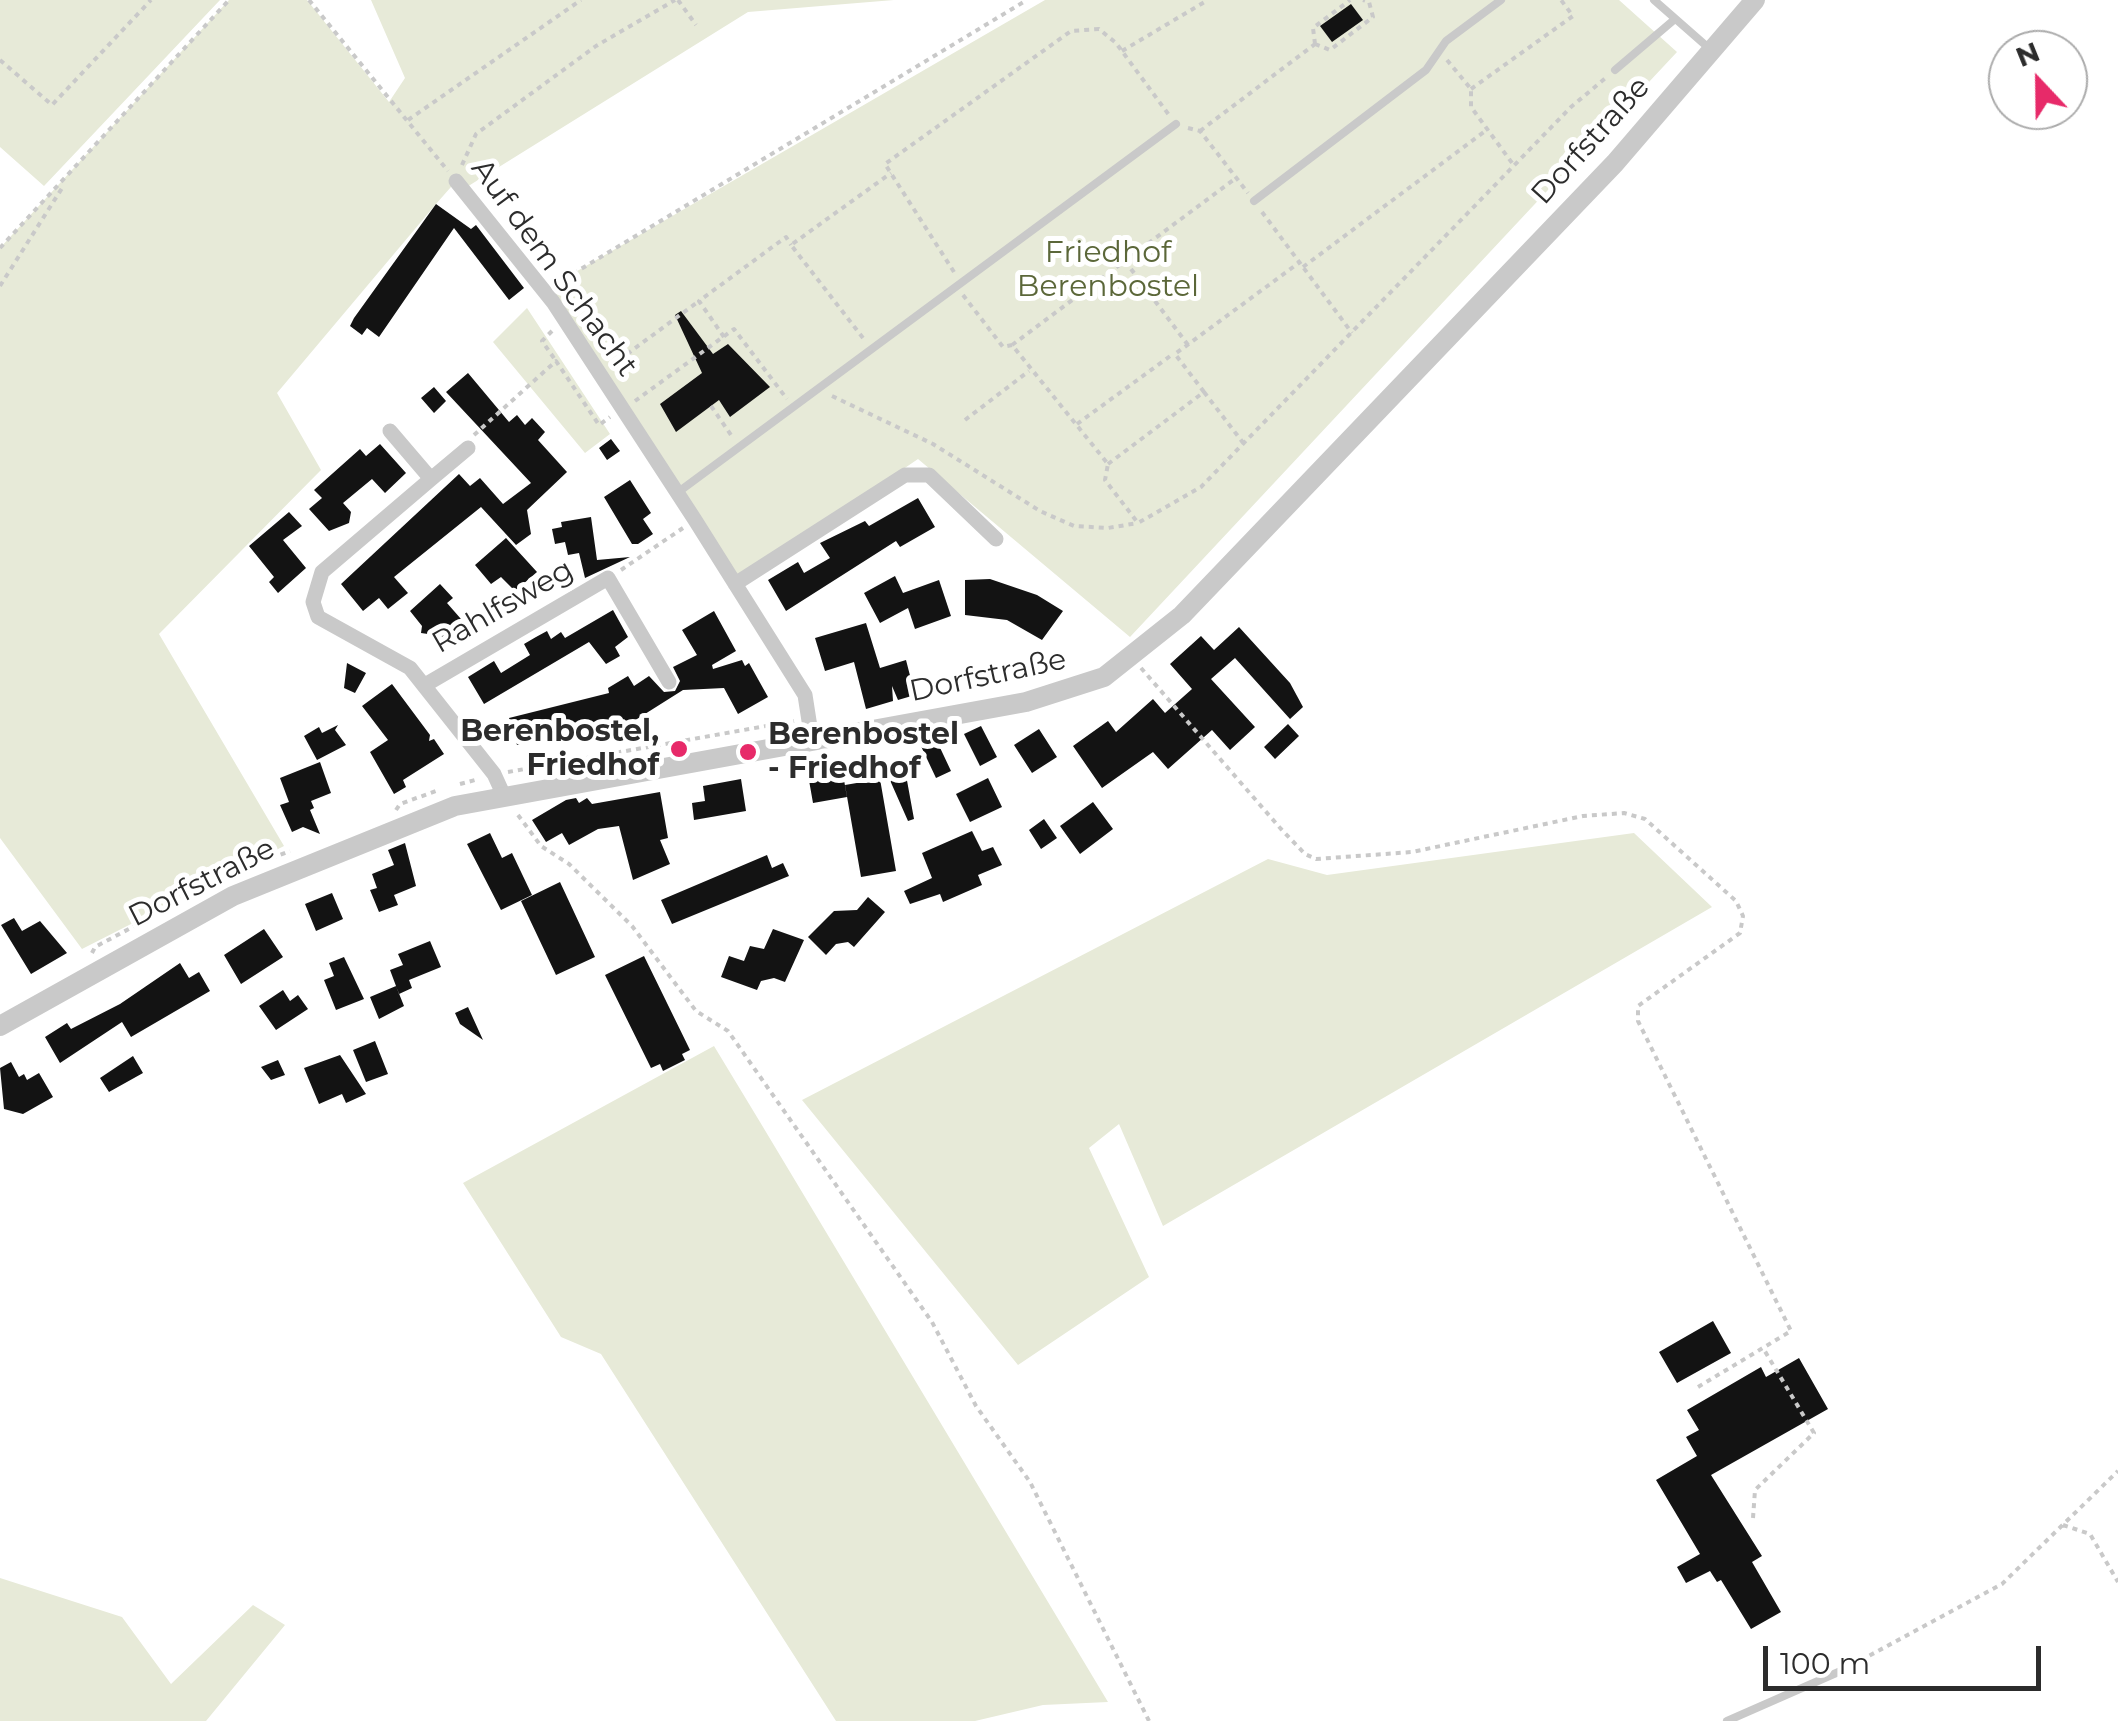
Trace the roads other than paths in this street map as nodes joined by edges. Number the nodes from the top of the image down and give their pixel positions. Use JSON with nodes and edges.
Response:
{"nodes":[{"id":1,"x":1501,"y":0,"type":"edge"},
{"id":2,"x":1654,"y":0,"type":"edge"},
{"id":3,"x":1755,"y":0,"type":"edge"},
{"id":4,"x":1675,"y":19,"type":"junction"},
{"id":5,"x":1712,"y":52,"type":"junction"},
{"id":6,"x":1615,"y":70,"type":"road end"},
{"id":7,"x":1176,"y":124,"type":"road end"},
{"id":8,"x":456,"y":180,"type":"road end"},
{"id":9,"x":1254,"y":201,"type":"road end"},
{"id":10,"x":390,"y":431,"type":"dead end"},
{"id":11,"x":468,"y":448,"type":"road end"},
{"id":12,"x":431,"y":479,"type":"junction"},
{"id":13,"x":678,"y":492,"type":"junction"},
{"id":14,"x":996,"y":539,"type":"dead end"},
{"id":15,"x":736,"y":584,"type":"junction"},
{"id":16,"x":669,"y":682,"type":"dead end"},
{"id":17,"x":425,"y":685,"type":"junction"},
{"id":18,"x":812,"y":740,"type":"junction"},
{"id":19,"x":504,"y":796,"type":"junction"},
{"id":20,"x":0,"y":1026,"type":"edge"},
{"id":21,"x":1843,"y":1670,"type":"road end"},
{"id":22,"x":1727,"y":1721,"type":"edge"}],
"edges":[{"from":1,"to":9,"type":"lane"},
{"from":2,"to":4,"type":"lane"},
{"from":3,"to":5,"type":"street","name":"Dorfstraße"},
{"from":4,"to":5,"type":"lane"},
{"from":4,"to":6,"type":"lane"},
{"from":5,"to":18,"type":"street","name":"Dorfstraße"},
{"from":7,"to":13,"type":"lane"},
{"from":8,"to":13,"type":"street","name":"Auf dem Schacht"},
{"from":10,"to":12,"type":"street"},
{"from":11,"to":12,"type":"street","name":"Rahlfsweg"},
{"from":12,"to":17,"type":"street","name":"Rahlfsweg"},
{"from":13,"to":15,"type":"street","name":"Auf dem Schacht"},
{"from":14,"to":15,"type":"street"},
{"from":15,"to":18,"type":"street","name":"Auf dem Schacht"},
{"from":16,"to":17,"type":"street","name":"Rahlfsweg"},
{"from":17,"to":19,"type":"street","name":"Rahlfsweg"},
{"from":18,"to":19,"type":"street","name":"Dorfstraße"},
{"from":19,"to":20,"type":"street","name":"Dorfstraße"},
{"from":21,"to":22,"type":"lane"}]}
